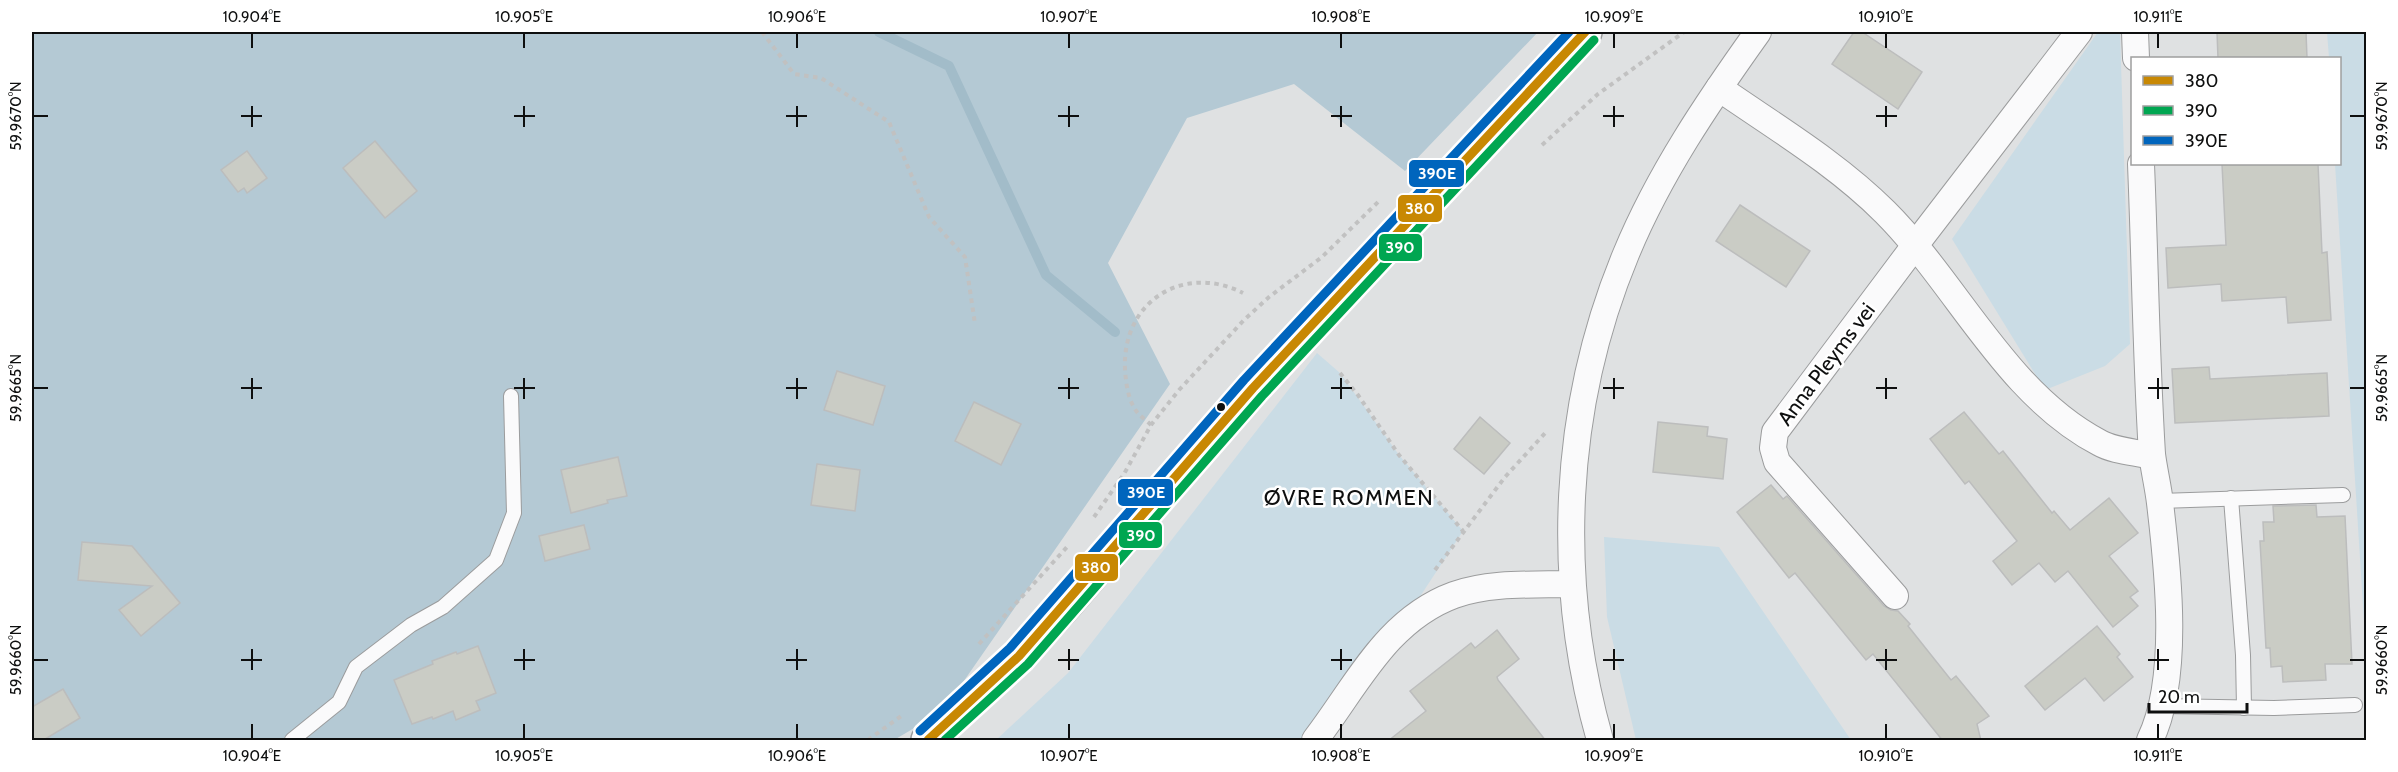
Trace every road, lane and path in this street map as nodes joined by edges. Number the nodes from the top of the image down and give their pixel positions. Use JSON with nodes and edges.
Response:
{"nodes":[{"id":1,"x":762,"y":32,"type":"edge"},
{"id":2,"x":1585,"y":32,"type":"edge"},
{"id":3,"x":1684,"y":32,"type":"edge"},
{"id":4,"x":1758,"y":32,"type":"edge"},
{"id":5,"x":2079,"y":32,"type":"edge"},
{"id":6,"x":2135,"y":32,"type":"edge"},
{"id":7,"x":2136,"y":57,"type":"edge"},
{"id":8,"x":1719,"y":88,"type":"junction"},
{"id":9,"x":1542,"y":145,"type":"dead end"},
{"id":10,"x":2140,"y":165,"type":"edge"},
{"id":11,"x":1381,"y":198,"type":"dead end"},
{"id":12,"x":1916,"y":244,"type":"junction"},
{"id":13,"x":1243,"y":293,"type":"dead end"},
{"id":14,"x":975,"y":324,"type":"dead end"},
{"id":15,"x":1340,"y":373,"type":"dead end"},
{"id":16,"x":511,"y":396,"type":"dead end"},
{"id":17,"x":1554,"y":424,"type":"dead end"},
{"id":18,"x":1151,"y":425,"type":"junction"},
{"id":19,"x":2152,"y":456,"type":"junction"},
{"id":20,"x":2343,"y":495,"type":"dead end"},
{"id":21,"x":2231,"y":498,"type":"junction"},
{"id":22,"x":2160,"y":501,"type":"junction"},
{"id":23,"x":1088,"y":524,"type":"dead end"},
{"id":24,"x":1462,"y":531,"type":"junction"},
{"id":25,"x":1073,"y":541,"type":"dead end"},
{"id":26,"x":1428,"y":579,"type":"dead end"},
{"id":27,"x":1572,"y":584,"type":"junction"},
{"id":28,"x":1895,"y":596,"type":"dead end"},
{"id":29,"x":978,"y":645,"type":"dead end"},
{"id":30,"x":2355,"y":705,"type":"dead end"},
{"id":31,"x":2162,"y":706,"type":"junction"},
{"id":32,"x":2244,"y":708,"type":"junction"},
{"id":33,"x":908,"y":710,"type":"dead end"},
{"id":34,"x":292,"y":741,"type":"edge"},
{"id":35,"x":868,"y":741,"type":"edge"},
{"id":36,"x":928,"y":741,"type":"edge"},
{"id":37,"x":1315,"y":741,"type":"edge"},
{"id":38,"x":1600,"y":741,"type":"edge"},
{"id":39,"x":2150,"y":741,"type":"edge"}],
"edges":[{"from":1,"to":14,"type":"path"},
{"from":2,"to":36,"type":"highway"},
{"from":3,"to":9,"type":"path"},
{"from":4,"to":8,"type":"street"},
{"from":5,"to":12,"type":"street","name":"Anna Pleyms vei"},
{"from":6,"to":7,"type":"street"},
{"from":8,"to":12,"type":"street"},
{"from":8,"to":27,"type":"street"},
{"from":10,"to":19,"type":"street"},
{"from":11,"to":18,"type":"path"},
{"from":12,"to":19,"type":"street"},
{"from":12,"to":28,"type":"street","name":"Anna Pleyms vei"},
{"from":13,"to":18,"type":"path"},
{"from":15,"to":24,"type":"path"},
{"from":16,"to":34,"type":"lane"},
{"from":17,"to":24,"type":"path"},
{"from":18,"to":23,"type":"path"},
{"from":19,"to":22,"type":"street"},
{"from":20,"to":21,"type":"lane"},
{"from":21,"to":22,"type":"lane"},
{"from":21,"to":32,"type":"lane"},
{"from":22,"to":31,"type":"street"},
{"from":24,"to":26,"type":"path"},
{"from":25,"to":29,"type":"path"},
{"from":27,"to":37,"type":"street"},
{"from":27,"to":38,"type":"street"},
{"from":30,"to":32,"type":"lane"},
{"from":31,"to":32,"type":"lane"},
{"from":31,"to":39,"type":"street"},
{"from":33,"to":35,"type":"path"}]}
